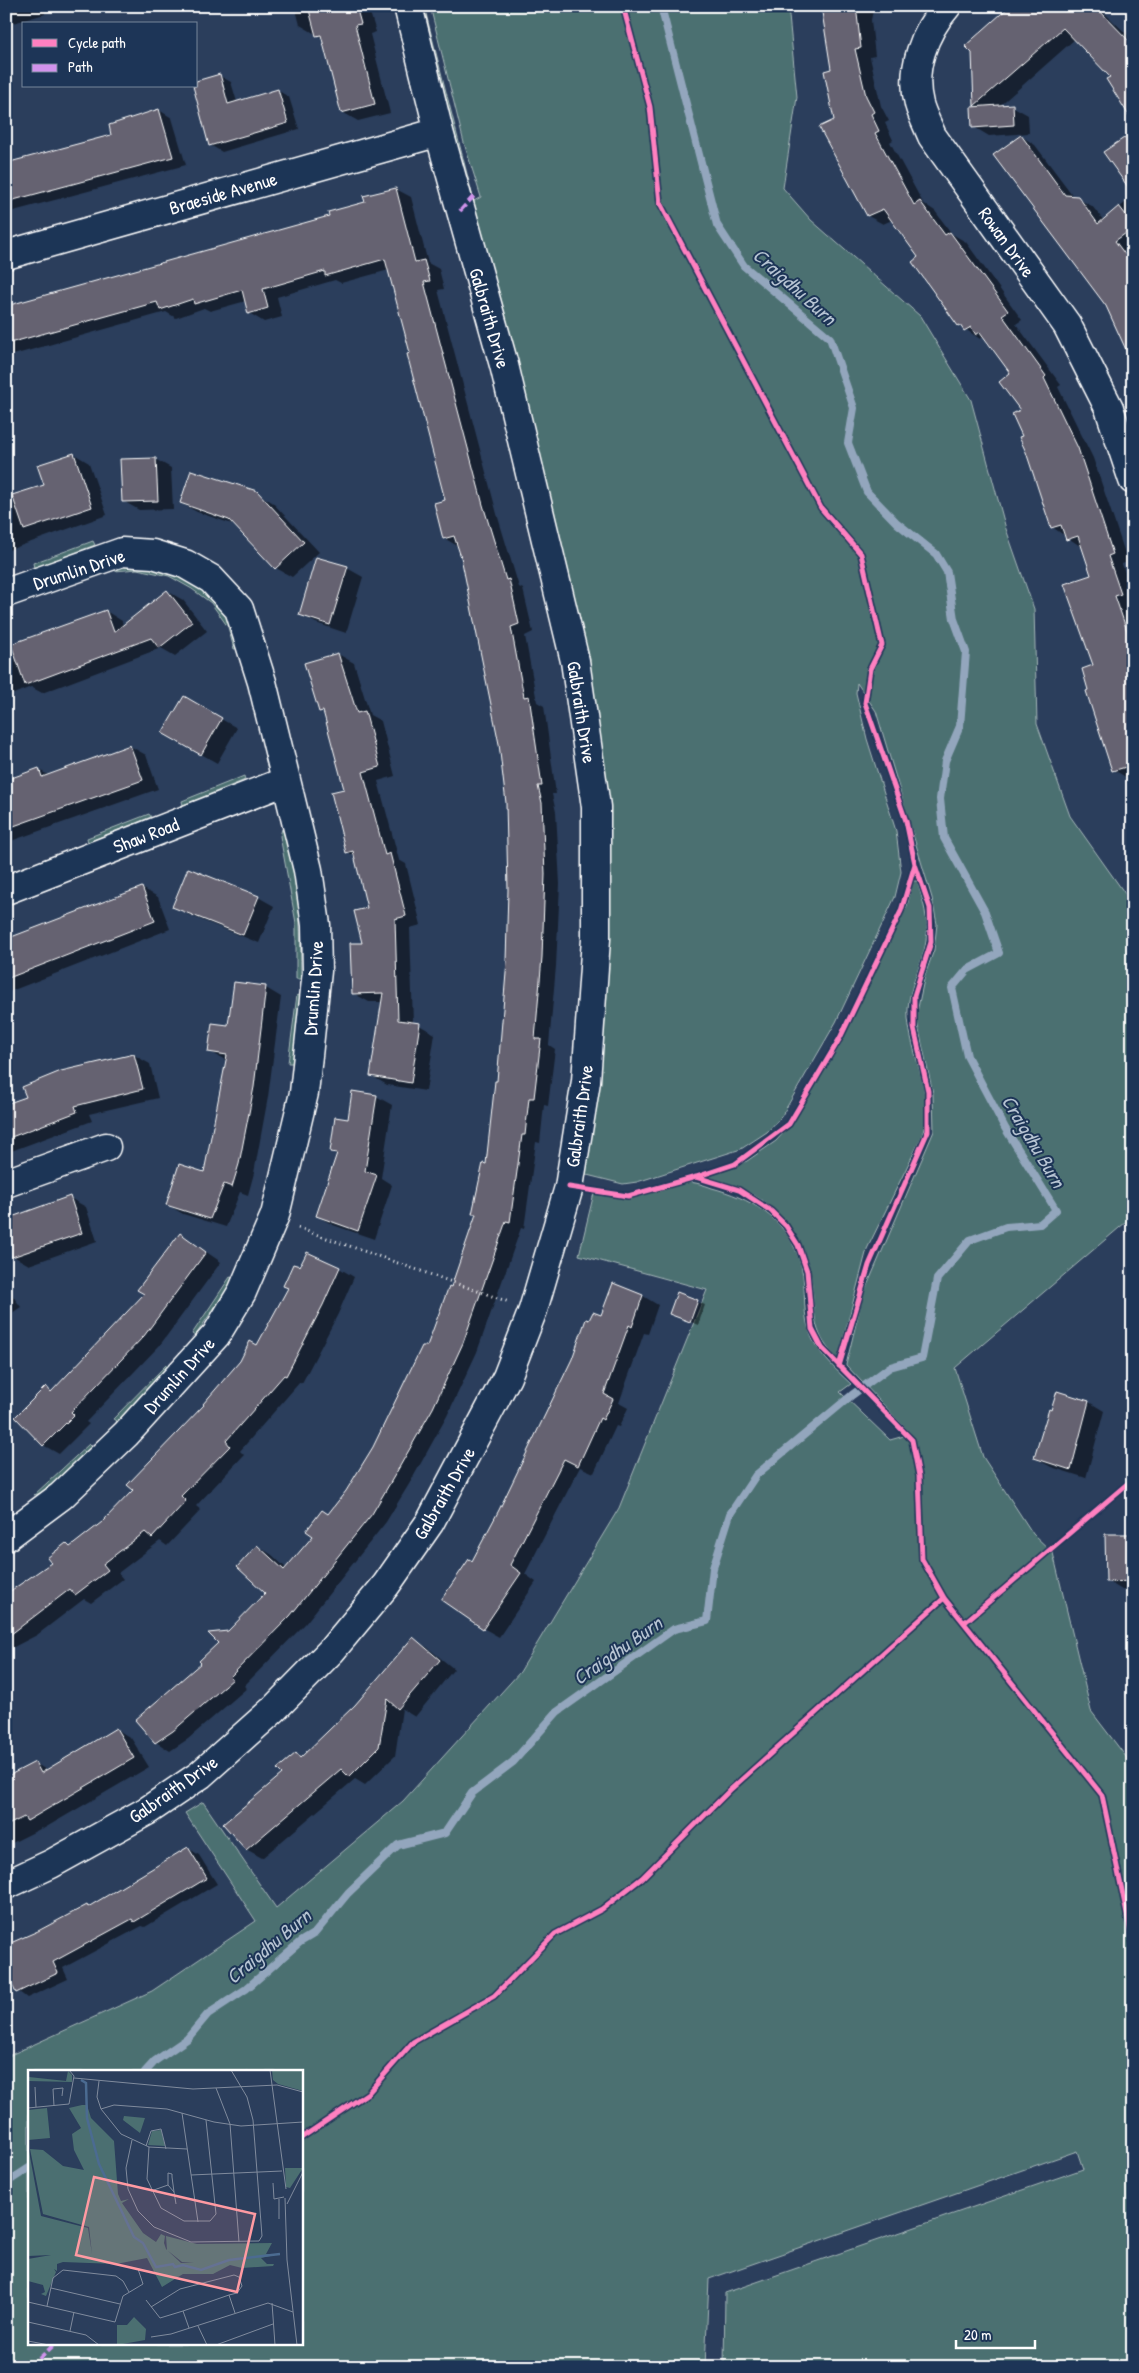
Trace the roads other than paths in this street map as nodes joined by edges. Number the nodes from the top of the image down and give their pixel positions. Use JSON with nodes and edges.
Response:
{"nodes":[{"id":1,"x":408,"y":6,"type":"edge"},
{"id":2,"x":947,"y":6,"type":"edge"},
{"id":3,"x":439,"y":132,"type":"junction"},
{"id":4,"x":6,"y":255,"type":"edge"},
{"id":5,"x":1133,"y":480,"type":"edge"},
{"id":6,"x":6,"y":593,"type":"edge"},
{"id":7,"x":286,"y":781,"type":"junction"},
{"id":8,"x":6,"y":890,"type":"edge"},
{"id":9,"x":106,"y":1147,"type":"dead end"},
{"id":10,"x":6,"y":1182,"type":"edge"},
{"id":11,"x":9,"y":1529,"type":"edge"},
{"id":12,"x":6,"y":1885,"type":"edge"}],
"edges":[{"from":1,"to":3,"type":"street","name":"Galbraith Drive"},
{"from":2,"to":5,"type":"street","name":"Rowan Drive"},
{"from":3,"to":4,"type":"street","name":"Braeside Avenue"},
{"from":3,"to":12,"type":"street","name":"Galbraith Drive"},
{"from":6,"to":7,"type":"street","name":"Drumlin Drive"},
{"from":7,"to":8,"type":"street","name":"Shaw Road"},
{"from":7,"to":11,"type":"street","name":"Drumlin Drive"},
{"from":9,"to":10,"type":"street"}]}
